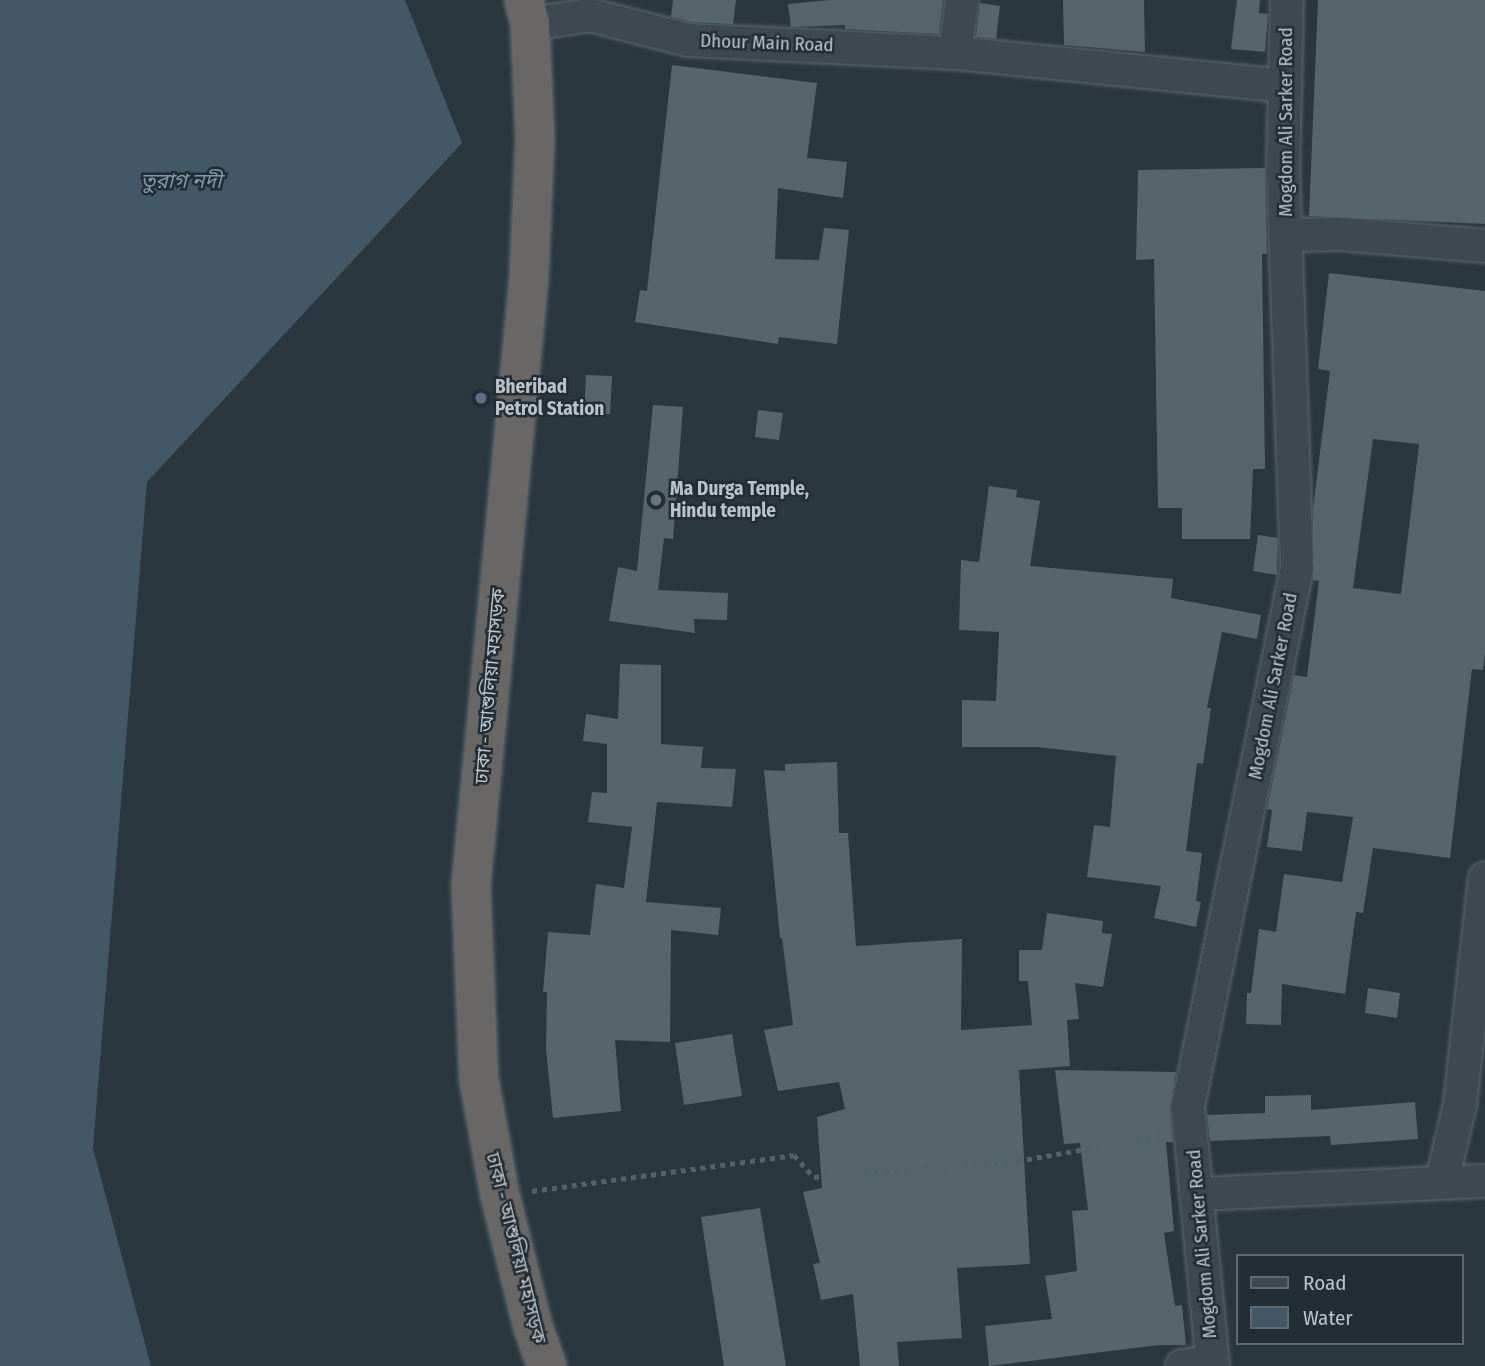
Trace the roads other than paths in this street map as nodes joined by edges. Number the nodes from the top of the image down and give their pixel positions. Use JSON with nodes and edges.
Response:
{"nodes":[{"id":1,"x":962,"y":0,"type":"edge"},
{"id":2,"x":1287,"y":0,"type":"edge"},
{"id":3,"x":527,"y":12,"type":"edge"},
{"id":4,"x":955,"y":52,"type":"junction"},
{"id":5,"x":1285,"y":86,"type":"junction"},
{"id":6,"x":1285,"y":234,"type":"junction"},
{"id":7,"x":1485,"y":246,"type":"edge"},
{"id":8,"x":1485,"y":878,"type":"edge"},
{"id":9,"x":1441,"y":1181,"type":"junction"},
{"id":10,"x":1485,"y":1181,"type":"edge"},
{"id":11,"x":1199,"y":1194,"type":"junction"},
{"id":12,"x":1202,"y":1365,"type":"edge"},
{"id":13,"x":547,"y":1366,"type":"edge"}],
"edges":[{"from":1,"to":4,"type":"street"},
{"from":2,"to":5,"type":"street","name":"Mogdom Ali Sarker Road"},
{"from":3,"to":4,"type":"street","name":"Dhour Main Road"},
{"from":3,"to":13,"type":"highway","name":"ঢাকা - আশুলিয়া মহাসড়ক"},
{"from":4,"to":5,"type":"street","name":"Dhour Main Road"},
{"from":5,"to":6,"type":"street","name":"Mogdom Ali Sarker Road"},
{"from":6,"to":7,"type":"street"},
{"from":6,"to":11,"type":"street","name":"Mogdom Ali Sarker Road"},
{"from":8,"to":9,"type":"street"},
{"from":9,"to":10,"type":"street"},
{"from":9,"to":11,"type":"street"},
{"from":11,"to":12,"type":"street","name":"Mogdom Ali Sarker Road"}]}
